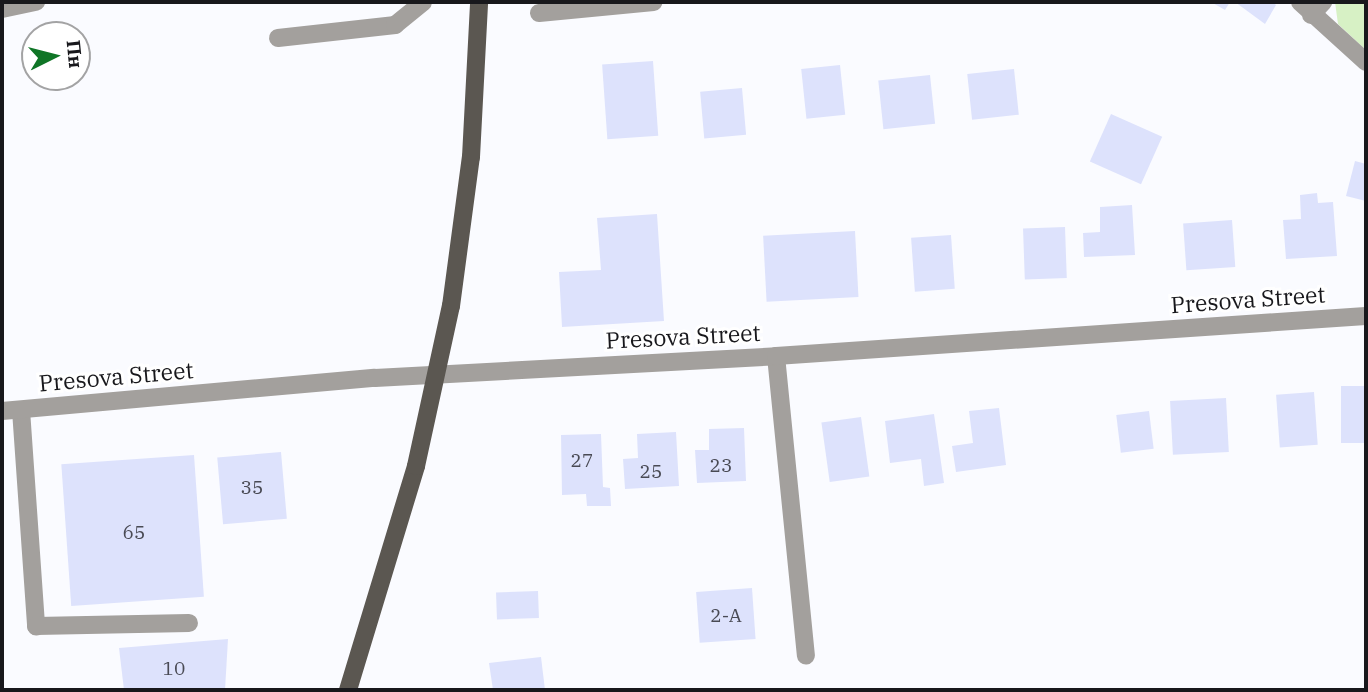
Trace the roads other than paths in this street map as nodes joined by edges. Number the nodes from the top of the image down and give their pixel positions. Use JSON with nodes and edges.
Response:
{"nodes":[{"id":1,"x":36,"y":2,"type":"edge"},
{"id":2,"x":423,"y":2,"type":"edge"},
{"id":3,"x":479,"y":2,"type":"edge"},
{"id":4,"x":653,"y":2,"type":"edge"},
{"id":5,"x":1311,"y":6,"type":"edge"},
{"id":6,"x":2,"y":9,"type":"edge"},
{"id":7,"x":539,"y":13,"type":"dead end"},
{"id":8,"x":278,"y":38,"type":"dead end"},
{"id":9,"x":1366,"y":62,"type":"edge"},
{"id":10,"x":1366,"y":316,"type":"edge"},
{"id":11,"x":776,"y":356,"type":"junction"},
{"id":12,"x":437,"y":374,"type":"junction"},
{"id":13,"x":21,"y":410,"type":"junction"},
{"id":14,"x":2,"y":411,"type":"edge"},
{"id":15,"x":189,"y":623,"type":"dead end"},
{"id":16,"x":806,"y":655,"type":"dead end"},
{"id":17,"x":348,"y":690,"type":"edge"}],
"edges":[{"from":1,"to":6,"type":"street"},
{"from":2,"to":8,"type":"street"},
{"from":3,"to":12,"type":"main road"},
{"from":4,"to":7,"type":"street"},
{"from":5,"to":9,"type":"street"},
{"from":10,"to":11,"type":"street","name":"Presova Street"},
{"from":11,"to":12,"type":"street","name":"Presova Street"},
{"from":11,"to":16,"type":"street"},
{"from":12,"to":13,"type":"street","name":"Presova Street"},
{"from":12,"to":17,"type":"main road"},
{"from":13,"to":14,"type":"street","name":"Presova Street"},
{"from":13,"to":15,"type":"street"}]}
